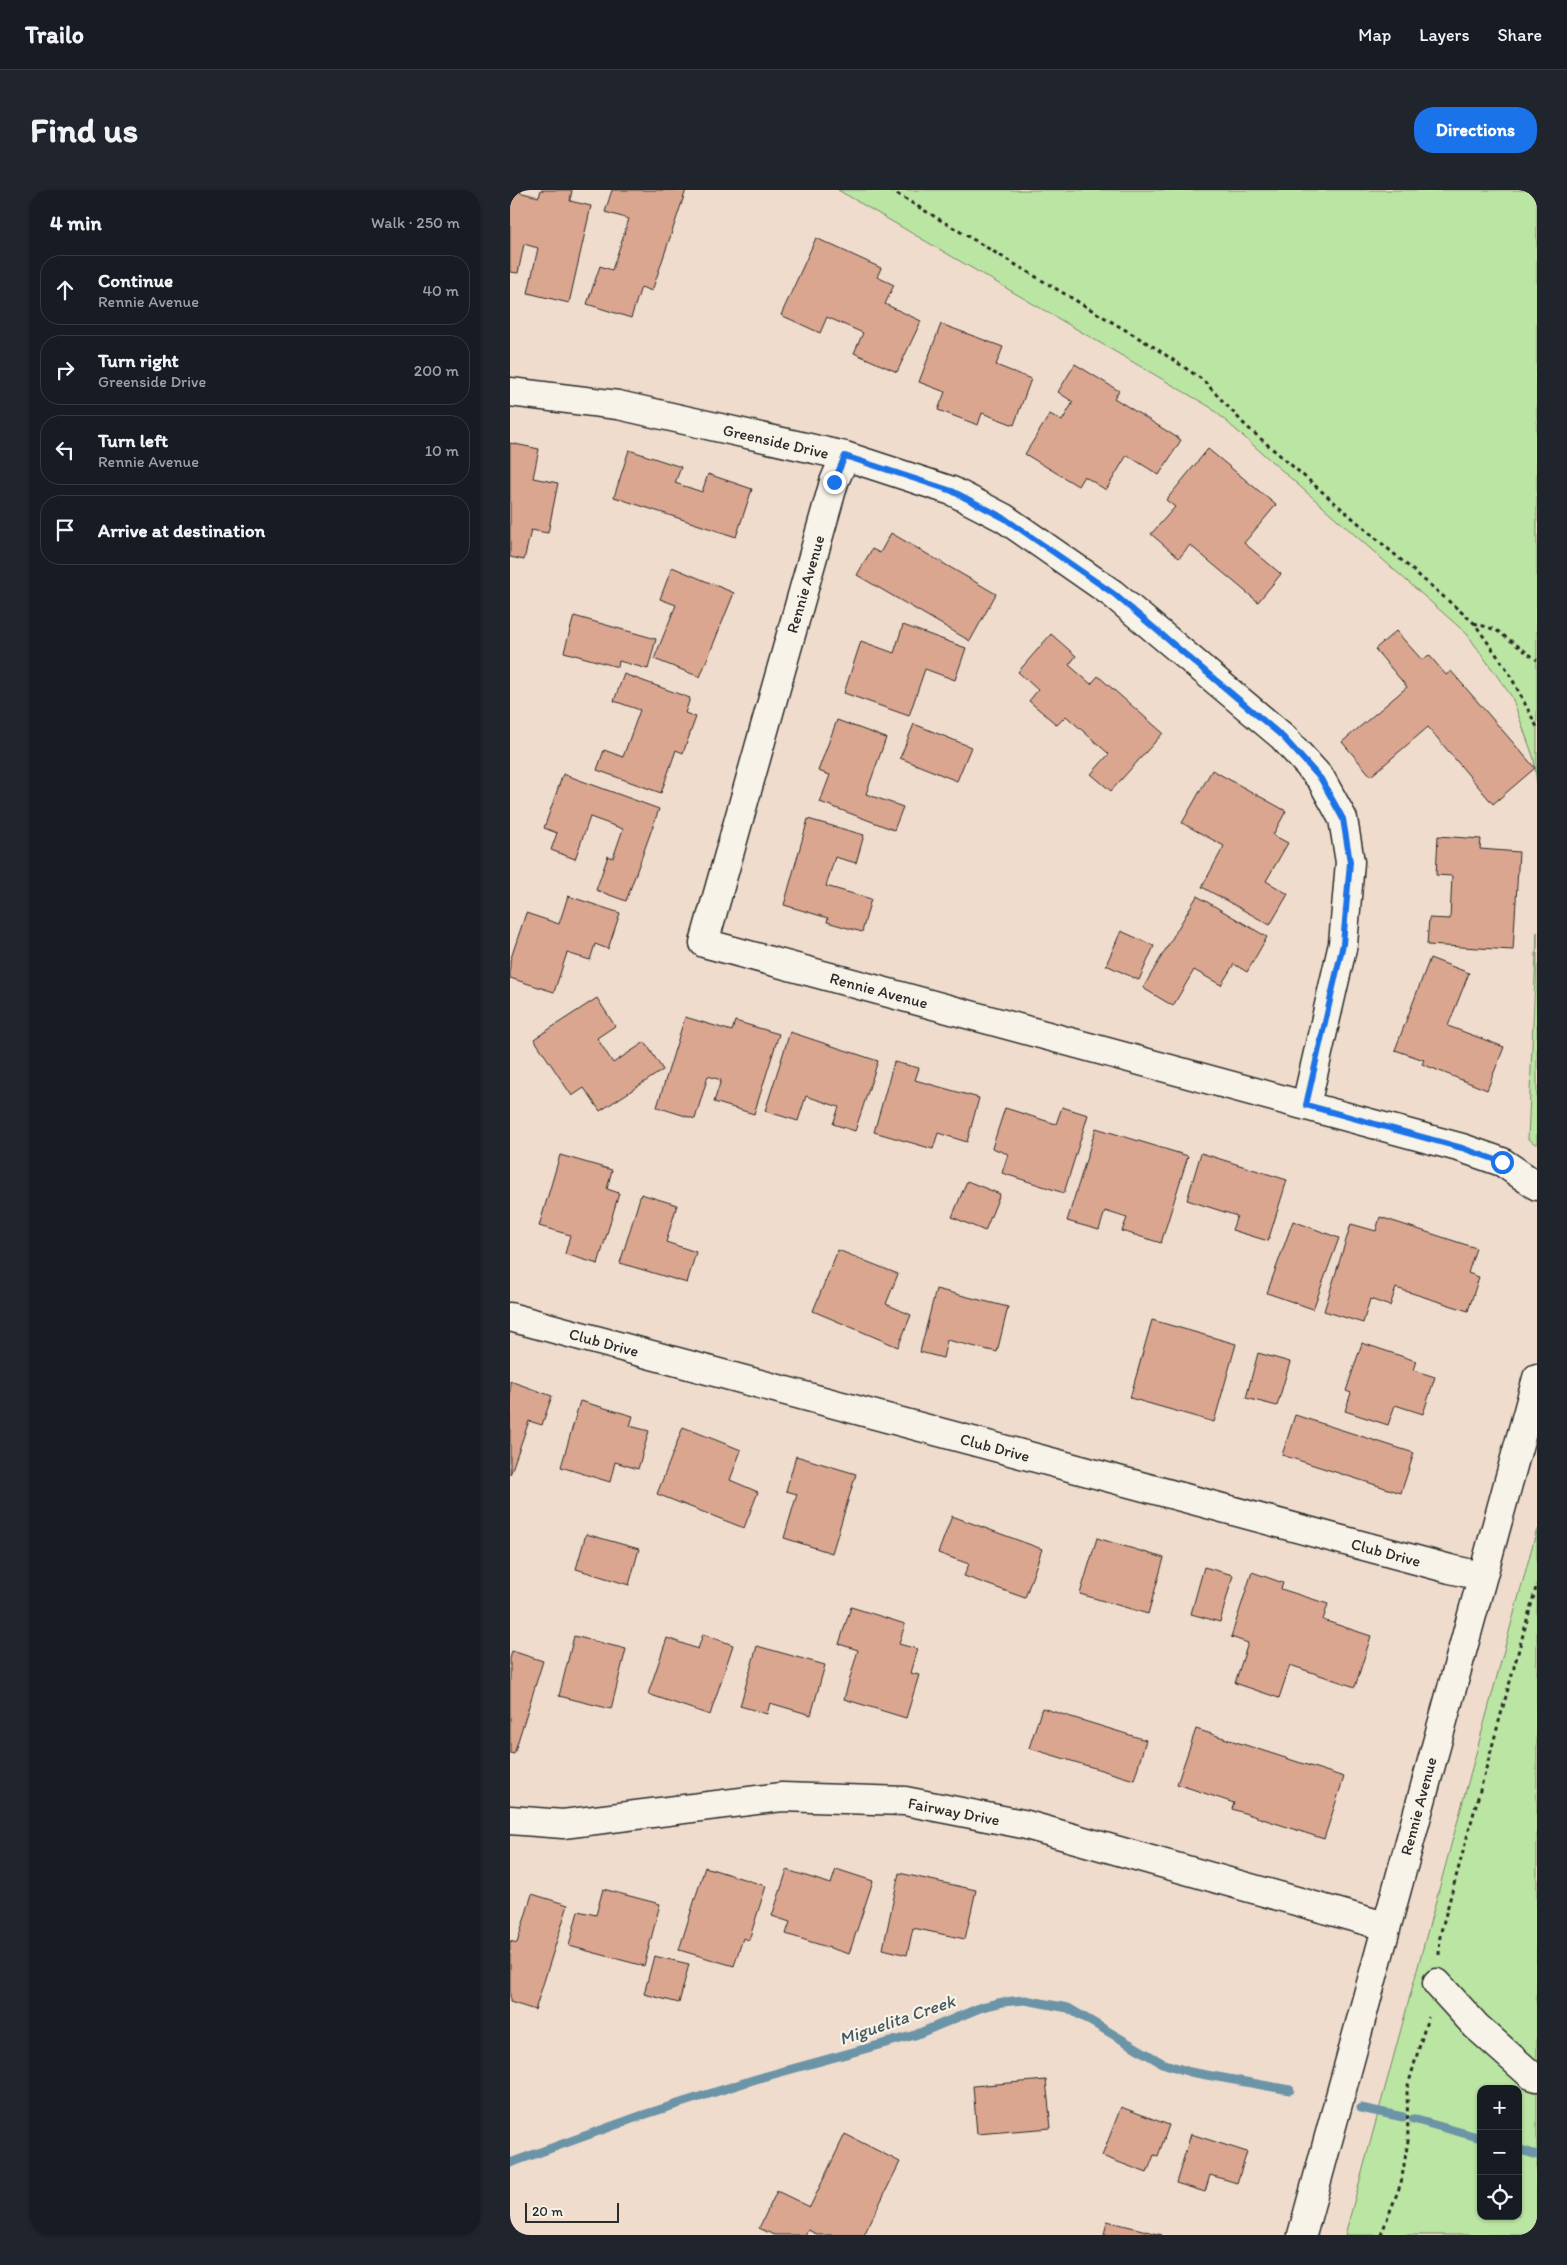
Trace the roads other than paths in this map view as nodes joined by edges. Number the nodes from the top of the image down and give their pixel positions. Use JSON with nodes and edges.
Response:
{"nodes":[{"id":1,"x":510,"y":392,"type":"edge"},
{"id":2,"x":845,"y":456,"type":"junction"},
{"id":3,"x":1306,"y":1105,"type":"junction"},
{"id":4,"x":1537,"y":1186,"type":"edge"},
{"id":5,"x":510,"y":1317,"type":"edge"},
{"id":6,"x":1537,"y":1378,"type":"edge"},
{"id":7,"x":1481,"y":1576,"type":"junction"},
{"id":8,"x":510,"y":1820,"type":"edge"},
{"id":9,"x":1386,"y":1926,"type":"junction"},
{"id":10,"x":1438,"y":1983,"type":"road end"},
{"id":11,"x":1537,"y":2077,"type":"edge"},
{"id":12,"x":1302,"y":2235,"type":"edge"}],
"edges":[{"from":1,"to":2,"type":"street","name":"Greenside Drive"},
{"from":2,"to":3,"type":"street","name":"Greenside Drive"},
{"from":2,"to":3,"type":"street","name":"Rennie Avenue"},
{"from":3,"to":4,"type":"street","name":"Rennie Avenue"},
{"from":5,"to":7,"type":"street","name":"Club Drive"},
{"from":6,"to":7,"type":"street","name":"Rennie Avenue"},
{"from":7,"to":9,"type":"street","name":"Rennie Avenue"},
{"from":8,"to":9,"type":"street","name":"Fairway Drive"},
{"from":9,"to":12,"type":"street","name":"Rennie Avenue"},
{"from":10,"to":11,"type":"street"}]}
